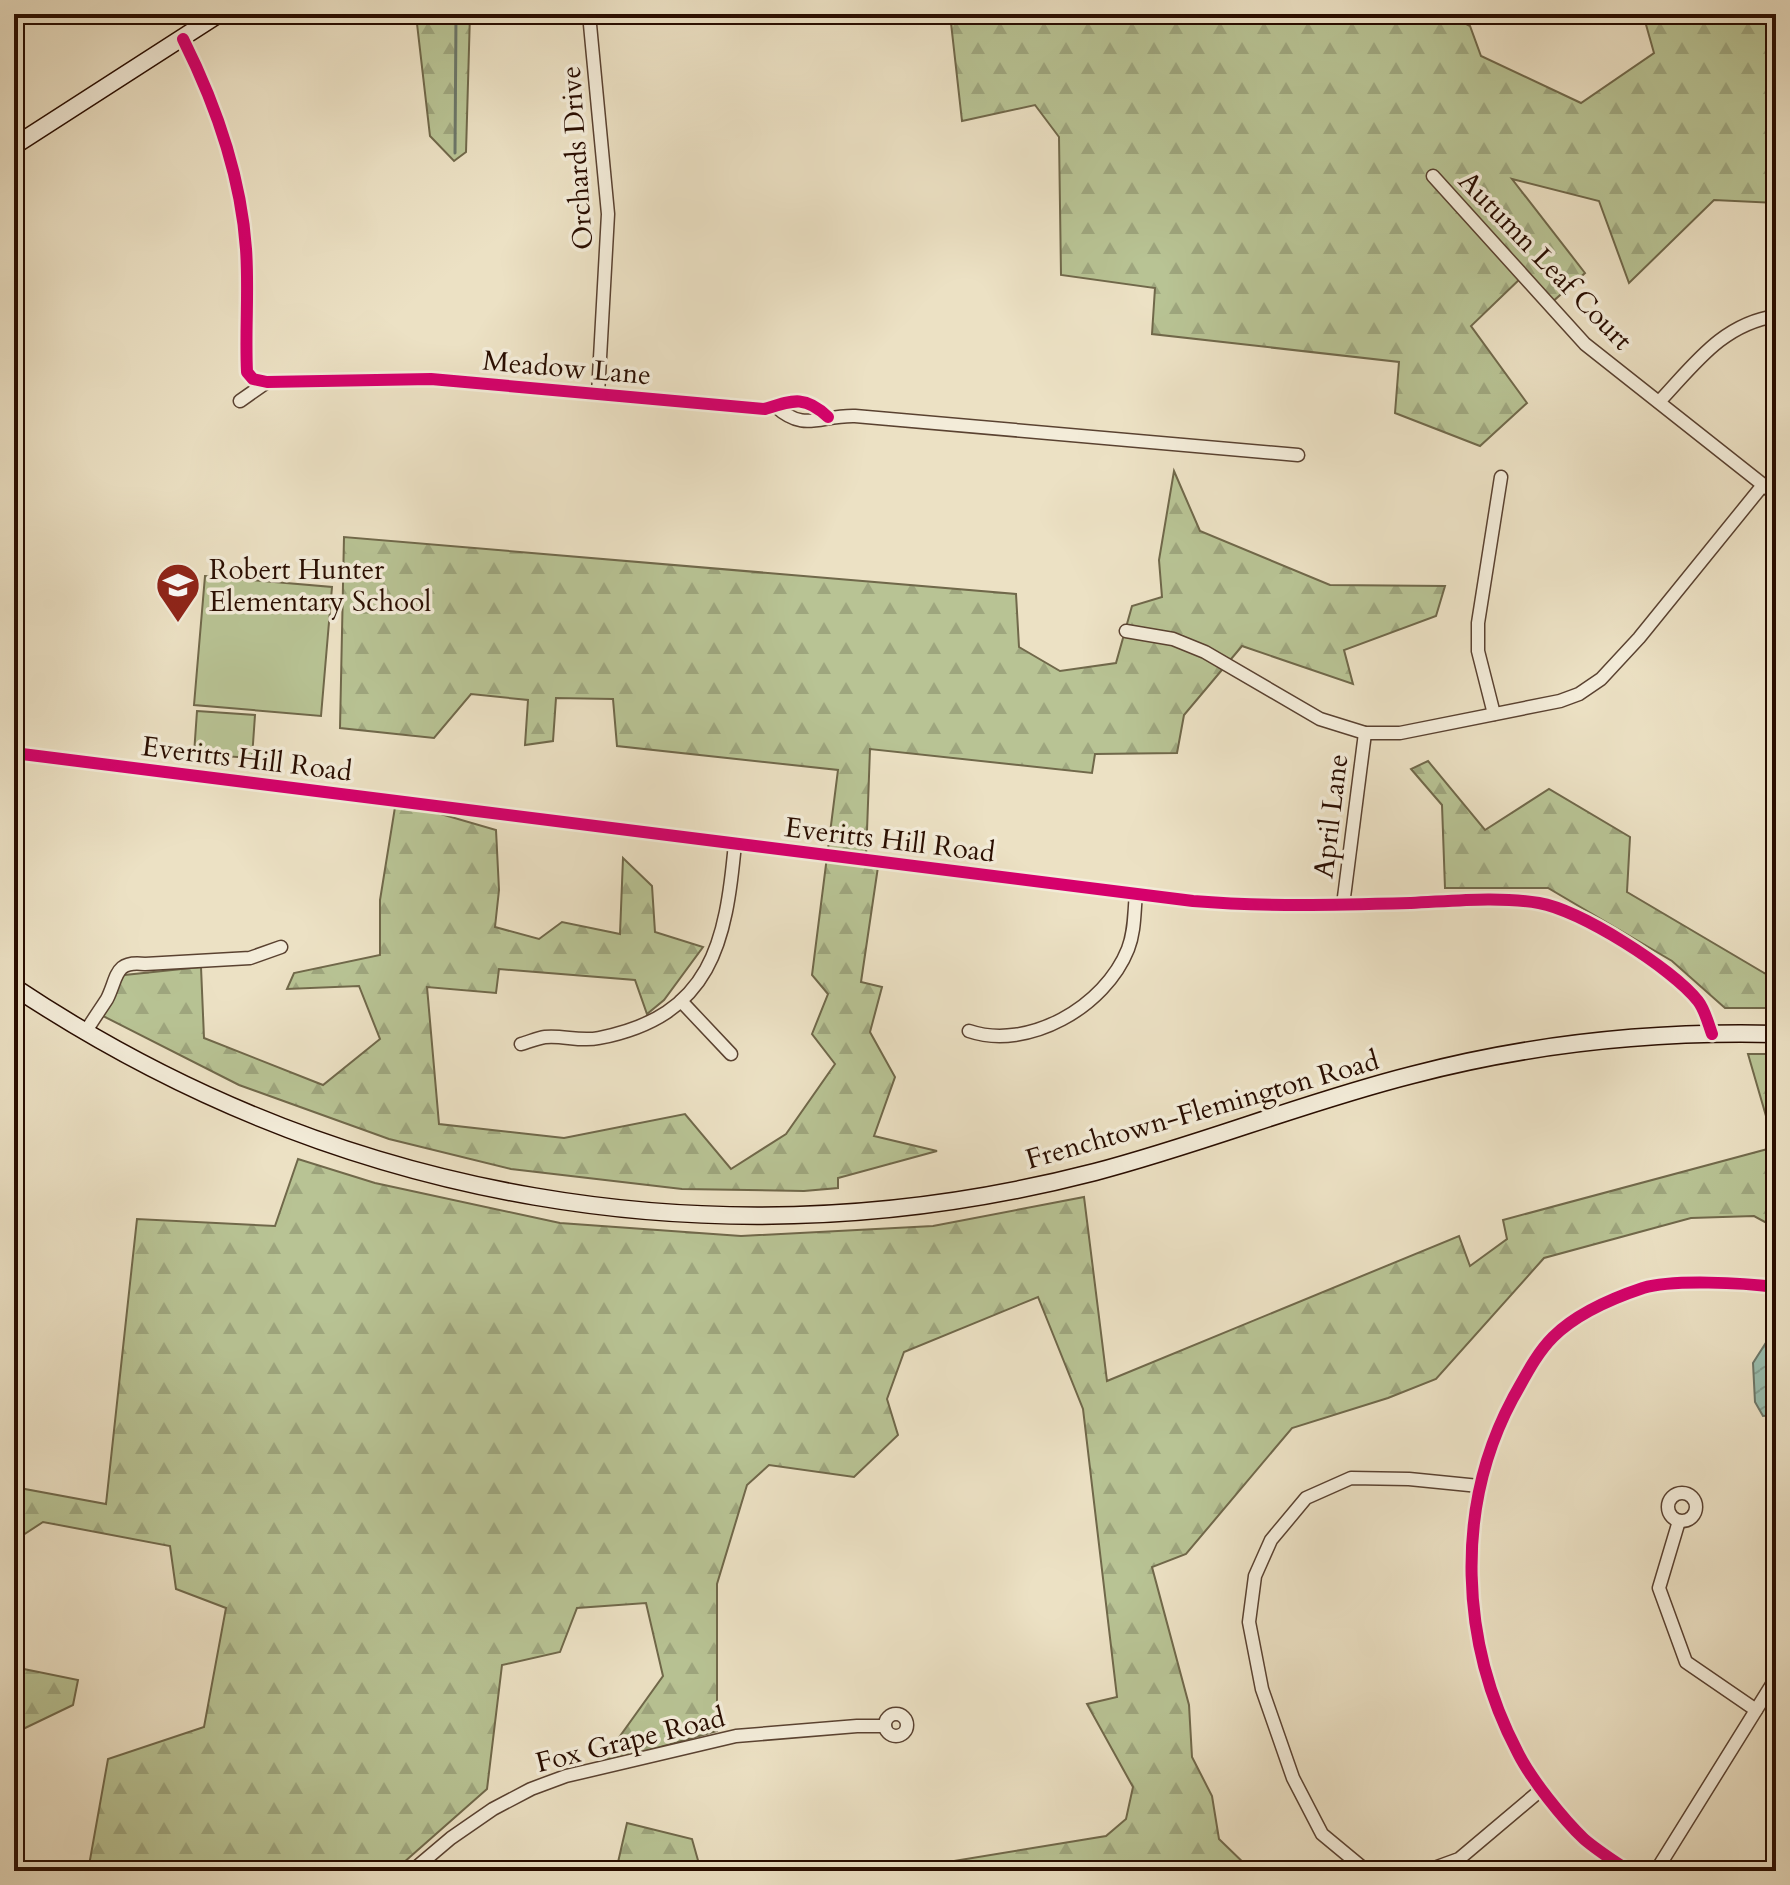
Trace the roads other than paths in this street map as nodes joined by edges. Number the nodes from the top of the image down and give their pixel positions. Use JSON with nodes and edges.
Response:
{"nodes":[{"id":1,"x":219,"y":14,"type":"edge"},
{"id":2,"x":589,"y":14,"type":"edge"},
{"id":3,"x":183,"y":39,"type":"junction"},
{"id":4,"x":14,"y":146,"type":"edge"},
{"id":5,"x":1433,"y":176,"type":"dead end"},
{"id":6,"x":1776,"y":316,"type":"edge"},
{"id":7,"x":267,"y":382,"type":"junction"},
{"id":8,"x":598,"y":394,"type":"junction"},
{"id":9,"x":240,"y":401,"type":"dead end"},
{"id":10,"x":1659,"y":402,"type":"junction"},
{"id":11,"x":775,"y":406,"type":"junction"},
{"id":12,"x":828,"y":417,"type":"junction"},
{"id":13,"x":1298,"y":455,"type":"dead end"},
{"id":14,"x":1501,"y":477,"type":"dead end"},
{"id":15,"x":1763,"y":485,"type":"junction"},
{"id":16,"x":1776,"y":495,"type":"edge"},
{"id":17,"x":1126,"y":631,"type":"dead end"},
{"id":18,"x":1494,"y":714,"type":"junction"},
{"id":19,"x":1365,"y":733,"type":"junction"},
{"id":20,"x":14,"y":753,"type":"edge"},
{"id":21,"x":735,"y":843,"type":"junction"},
{"id":22,"x":1136,"y":894,"type":"junction"},
{"id":23,"x":1343,"y":905,"type":"junction"},
{"id":24,"x":281,"y":947,"type":"dead end"},
{"id":25,"x":14,"y":987,"type":"edge"},
{"id":26,"x":681,"y":1001,"type":"junction"},
{"id":27,"x":969,"y":1031,"type":"dead end"},
{"id":28,"x":85,"y":1033,"type":"junction"},
{"id":29,"x":1712,"y":1034,"type":"junction"},
{"id":30,"x":1776,"y":1034,"type":"edge"},
{"id":31,"x":521,"y":1044,"type":"dead end"},
{"id":32,"x":731,"y":1054,"type":"dead end"},
{"id":33,"x":1776,"y":1287,"type":"edge"},
{"id":34,"x":1479,"y":1486,"type":"junction"},
{"id":35,"x":1679,"y":1521,"type":"dead end"},
{"id":36,"x":1776,"y":1678,"type":"edge"},
{"id":37,"x":1756,"y":1710,"type":"junction"},
{"id":38,"x":885,"y":1726,"type":"dead end"},
{"id":39,"x":1542,"y":1789,"type":"junction"},
{"id":40,"x":412,"y":1871,"type":"edge"},
{"id":41,"x":1384,"y":1871,"type":"edge"},
{"id":42,"x":1426,"y":1871,"type":"edge"},
{"id":43,"x":1629,"y":1871,"type":"edge"},
{"id":44,"x":1656,"y":1871,"type":"edge"}],
"edges":[{"from":1,"to":3,"type":"main road"},
{"from":2,"to":8,"type":"street","name":"Orchards Drive"},
{"from":3,"to":4,"type":"main road"},
{"from":3,"to":7,"type":"street"},
{"from":5,"to":10,"type":"street","name":"Autumn Leaf Court"},
{"from":6,"to":10,"type":"street"},
{"from":7,"to":8,"type":"street","name":"Meadow Lane"},
{"from":7,"to":9,"type":"street"},
{"from":8,"to":11,"type":"street","name":"Meadow Lane"},
{"from":10,"to":15,"type":"street","name":"Autumn Leaf Court"},
{"from":11,"to":12,"type":"street","name":"Meadow Lane"},
{"from":11,"to":12,"type":"street","name":"Meadow Lane"},
{"from":12,"to":13,"type":"street","name":"Meadow Lane"},
{"from":14,"to":18,"type":"street"},
{"from":15,"to":16,"type":"street","name":"Autumn Leaf Court"},
{"from":15,"to":18,"type":"street"},
{"from":17,"to":19,"type":"street"},
{"from":18,"to":19,"type":"street"},
{"from":19,"to":23,"type":"street","name":"April Lane"},
{"from":20,"to":21,"type":"street","name":"Everitts Hill Road"},
{"from":21,"to":22,"type":"street","name":"Everitts Hill Road"},
{"from":21,"to":26,"type":"street"},
{"from":22,"to":23,"type":"street","name":"Everitts Hill Road"},
{"from":22,"to":27,"type":"street"},
{"from":23,"to":29,"type":"street","name":"Everitts Hill Road"},
{"from":24,"to":28,"type":"street"},
{"from":25,"to":28,"type":"main road","name":"Frenchtown-Flemington Road"},
{"from":26,"to":31,"type":"street"},
{"from":26,"to":32,"type":"street"},
{"from":28,"to":29,"type":"main road","name":"Frenchtown-Flemington Road"},
{"from":29,"to":30,"type":"main road","name":"Frenchtown-Flemington Road"},
{"from":33,"to":34,"type":"street"},
{"from":34,"to":39,"type":"street"},
{"from":34,"to":41,"type":"street"},
{"from":35,"to":37,"type":"street"},
{"from":36,"to":37,"type":"street"},
{"from":37,"to":44,"type":"street"},
{"from":38,"to":40,"type":"street","name":"Fox Grape Road"},
{"from":39,"to":42,"type":"street"},
{"from":39,"to":43,"type":"street"}]}
